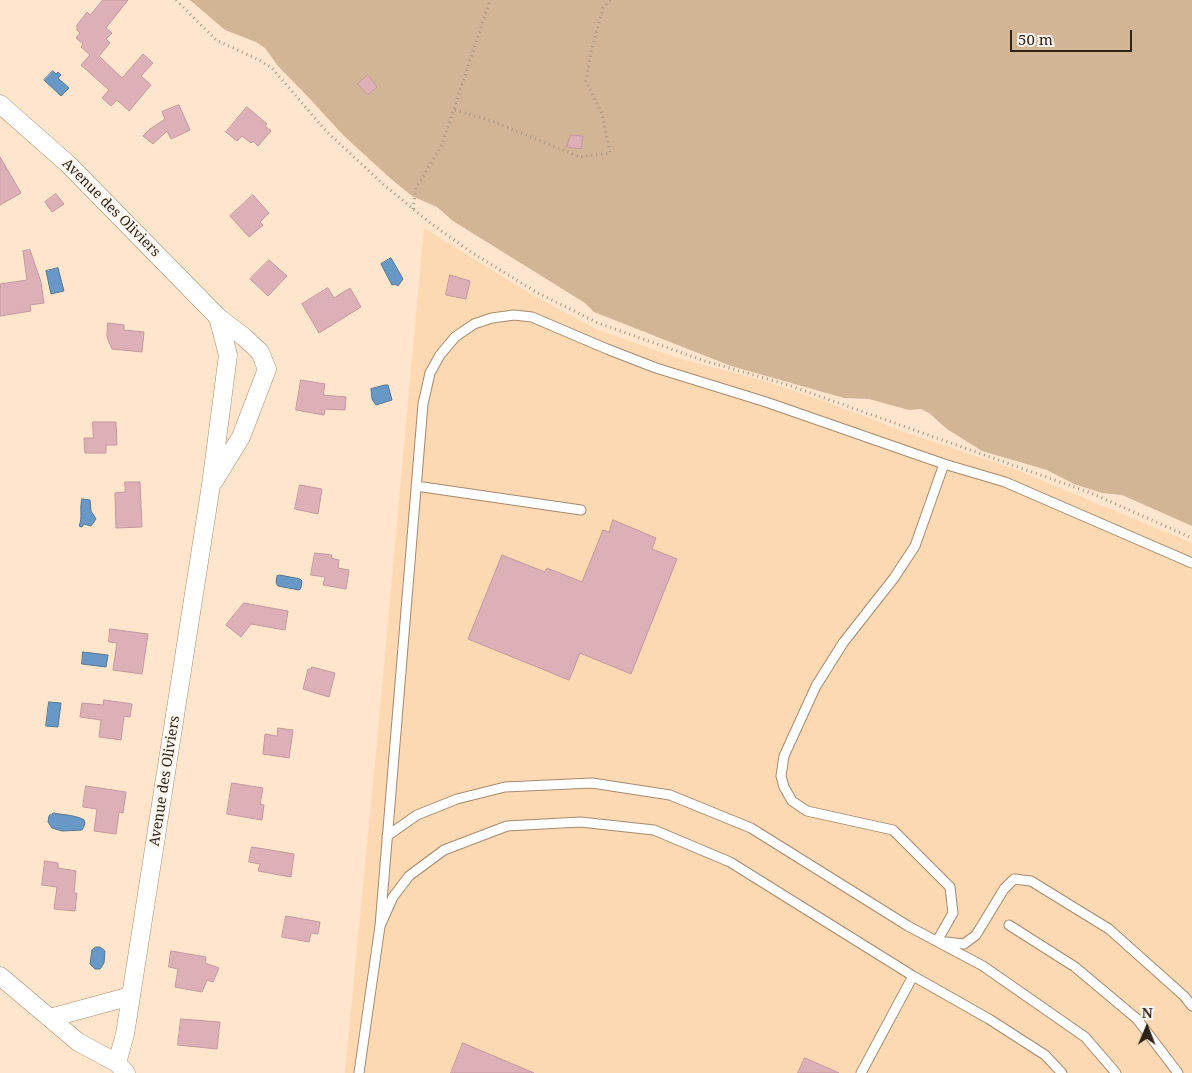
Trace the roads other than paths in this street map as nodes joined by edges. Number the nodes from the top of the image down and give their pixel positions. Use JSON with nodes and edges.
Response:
{"nodes":[{"id":1,"x":0,"y":104,"type":"edge"},
{"id":2,"x":218,"y":318,"type":"junction"},
{"id":3,"x":944,"y":464,"type":"junction"},
{"id":4,"x":211,"y":485,"type":"junction"},
{"id":5,"x":416,"y":486,"type":"junction"},
{"id":6,"x":581,"y":510,"type":"dead end"},
{"id":7,"x":1192,"y":563,"type":"edge"},
{"id":8,"x":387,"y":836,"type":"junction"},
{"id":9,"x":1008,"y":925,"type":"dead end"},
{"id":10,"x":380,"y":926,"type":"junction"},
{"id":11,"x":937,"y":941,"type":"junction"},
{"id":12,"x":0,"y":976,"type":"edge"},
{"id":13,"x":913,"y":976,"type":"junction"},
{"id":14,"x":131,"y":996,"type":"junction"},
{"id":15,"x":1192,"y":1006,"type":"edge"},
{"id":16,"x":50,"y":1018,"type":"junction"},
{"id":17,"x":122,"y":1068,"type":"edge"},
{"id":18,"x":359,"y":1073,"type":"edge"},
{"id":19,"x":862,"y":1073,"type":"edge"},
{"id":20,"x":1062,"y":1073,"type":"edge"},
{"id":21,"x":1116,"y":1073,"type":"edge"},
{"id":22,"x":1178,"y":1073,"type":"edge"}],
"edges":[{"from":1,"to":2,"type":"street","name":"Avenue des Oliviers"},
{"from":2,"to":4,"type":"street","name":"Avenue des Oliviers"},
{"from":2,"to":4,"type":"street","name":"Avenue des Oliviers"},
{"from":3,"to":5,"type":"lane"},
{"from":3,"to":7,"type":"lane"},
{"from":3,"to":11,"type":"lane"},
{"from":4,"to":14,"type":"street","name":"Avenue des Oliviers"},
{"from":5,"to":6,"type":"lane"},
{"from":5,"to":8,"type":"lane"},
{"from":8,"to":10,"type":"lane"},
{"from":8,"to":11,"type":"lane"},
{"from":9,"to":22,"type":"lane"},
{"from":10,"to":13,"type":"lane"},
{"from":10,"to":18,"type":"lane"},
{"from":11,"to":15,"type":"lane"},
{"from":11,"to":21,"type":"lane"},
{"from":12,"to":16,"type":"street"},
{"from":13,"to":19,"type":"lane"},
{"from":13,"to":20,"type":"lane"},
{"from":14,"to":16,"type":"street"},
{"from":14,"to":17,"type":"street","name":"Avenue des Oliviers"},
{"from":16,"to":17,"type":"street"}]}
